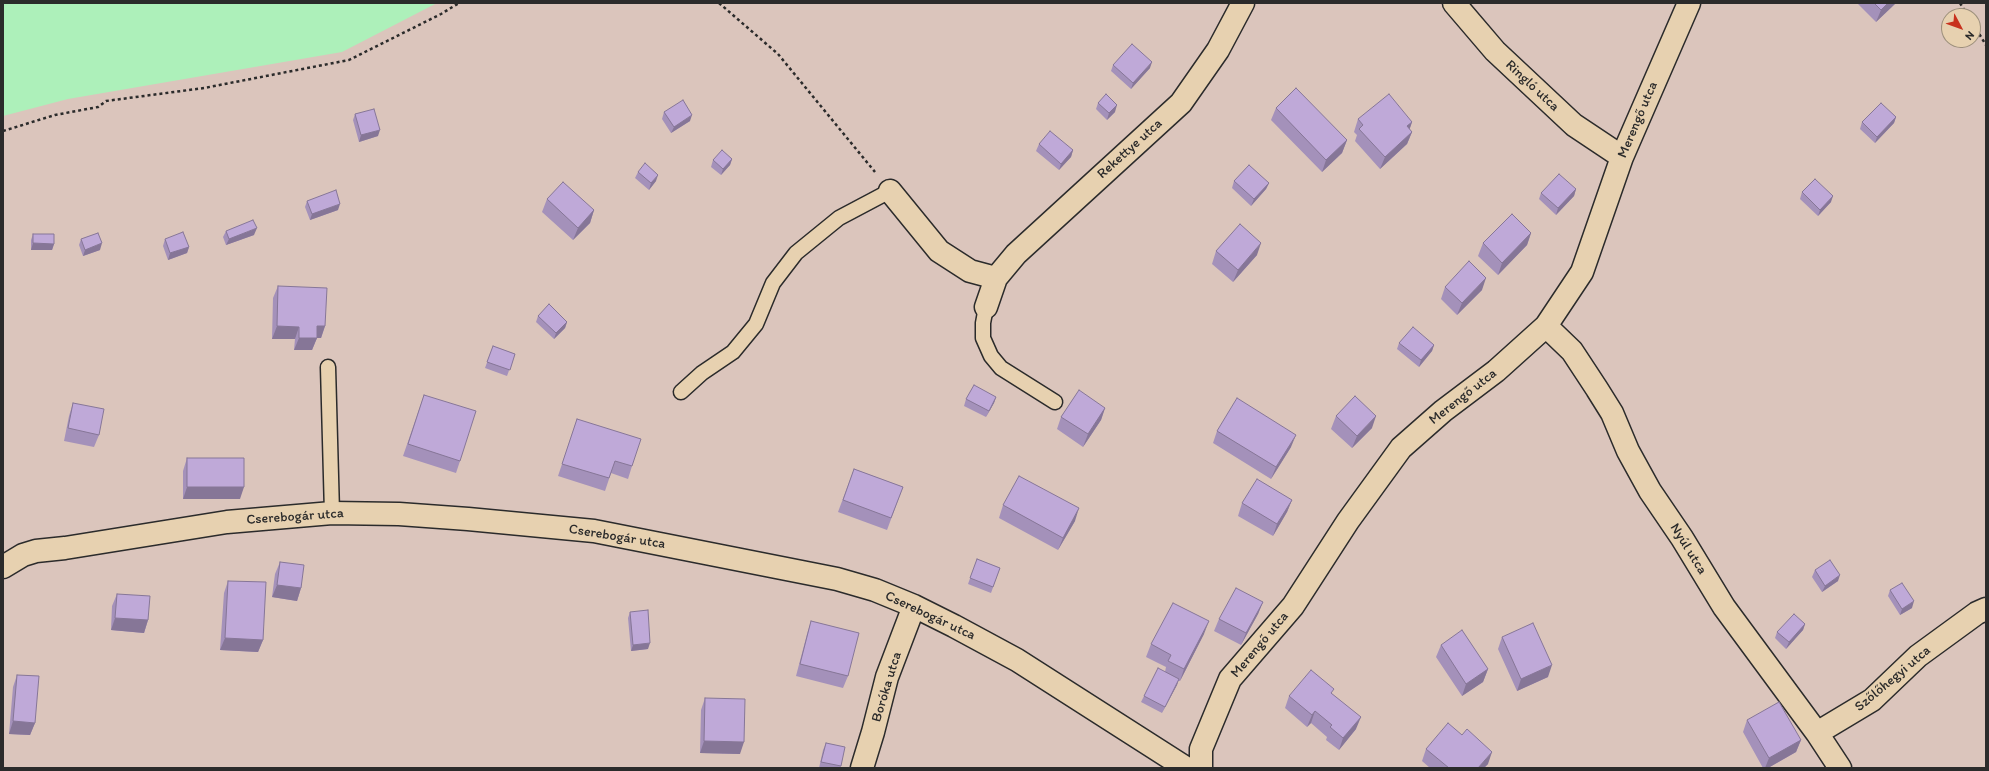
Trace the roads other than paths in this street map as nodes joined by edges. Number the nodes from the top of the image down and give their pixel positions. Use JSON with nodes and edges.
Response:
{"nodes":[{"id":1,"x":1242,"y":3,"type":"edge"},
{"id":2,"x":1454,"y":3,"type":"edge"},
{"id":3,"x":1689,"y":3,"type":"edge"},
{"id":4,"x":1622,"y":157,"type":"junction"},
{"id":5,"x":890,"y":191,"type":"joint"},
{"id":6,"x":996,"y":278,"type":"junction"},
{"id":7,"x":986,"y":306,"type":"joint"},
{"id":8,"x":1546,"y":326,"type":"junction"},
{"id":9,"x":328,"y":367,"type":"dead end"},
{"id":10,"x":681,"y":392,"type":"dead end"},
{"id":11,"x":1055,"y":402,"type":"dead end"},
{"id":12,"x":332,"y":513,"type":"junction"},
{"id":13,"x":3,"y":567,"type":"edge"},
{"id":14,"x":914,"y":606,"type":"junction"},
{"id":15,"x":1986,"y":609,"type":"edge"},
{"id":16,"x":1817,"y":733,"type":"junction"},
{"id":17,"x":862,"y":768,"type":"edge"},
{"id":18,"x":1186,"y":768,"type":"edge"},
{"id":19,"x":1201,"y":768,"type":"edge"},
{"id":20,"x":1840,"y":768,"type":"edge"}],
"edges":[{"from":1,"to":6,"type":"street","name":"Rekettye utca"},
{"from":2,"to":4,"type":"street","name":"Ringló utca"},
{"from":3,"to":4,"type":"street","name":"Merengő utca"},
{"from":4,"to":8,"type":"street","name":"Merengő utca"},
{"from":5,"to":6,"type":"street"},
{"from":5,"to":10,"type":"lane"},
{"from":6,"to":7,"type":"street","name":"Rekettye utca"},
{"from":7,"to":11,"type":"lane"},
{"from":8,"to":16,"type":"street","name":"Nyúl utca"},
{"from":8,"to":19,"type":"street","name":"Merengő utca"},
{"from":9,"to":12,"type":"lane"},
{"from":12,"to":13,"type":"street","name":"Cserebogár utca"},
{"from":12,"to":14,"type":"street","name":"Cserebogár utca"},
{"from":14,"to":17,"type":"street","name":"Boróka utca"},
{"from":14,"to":18,"type":"street","name":"Cserebogár utca"},
{"from":15,"to":16,"type":"street","name":"Szőlőhegyi utca"},
{"from":16,"to":20,"type":"street","name":"Nyúl utca"}]}
